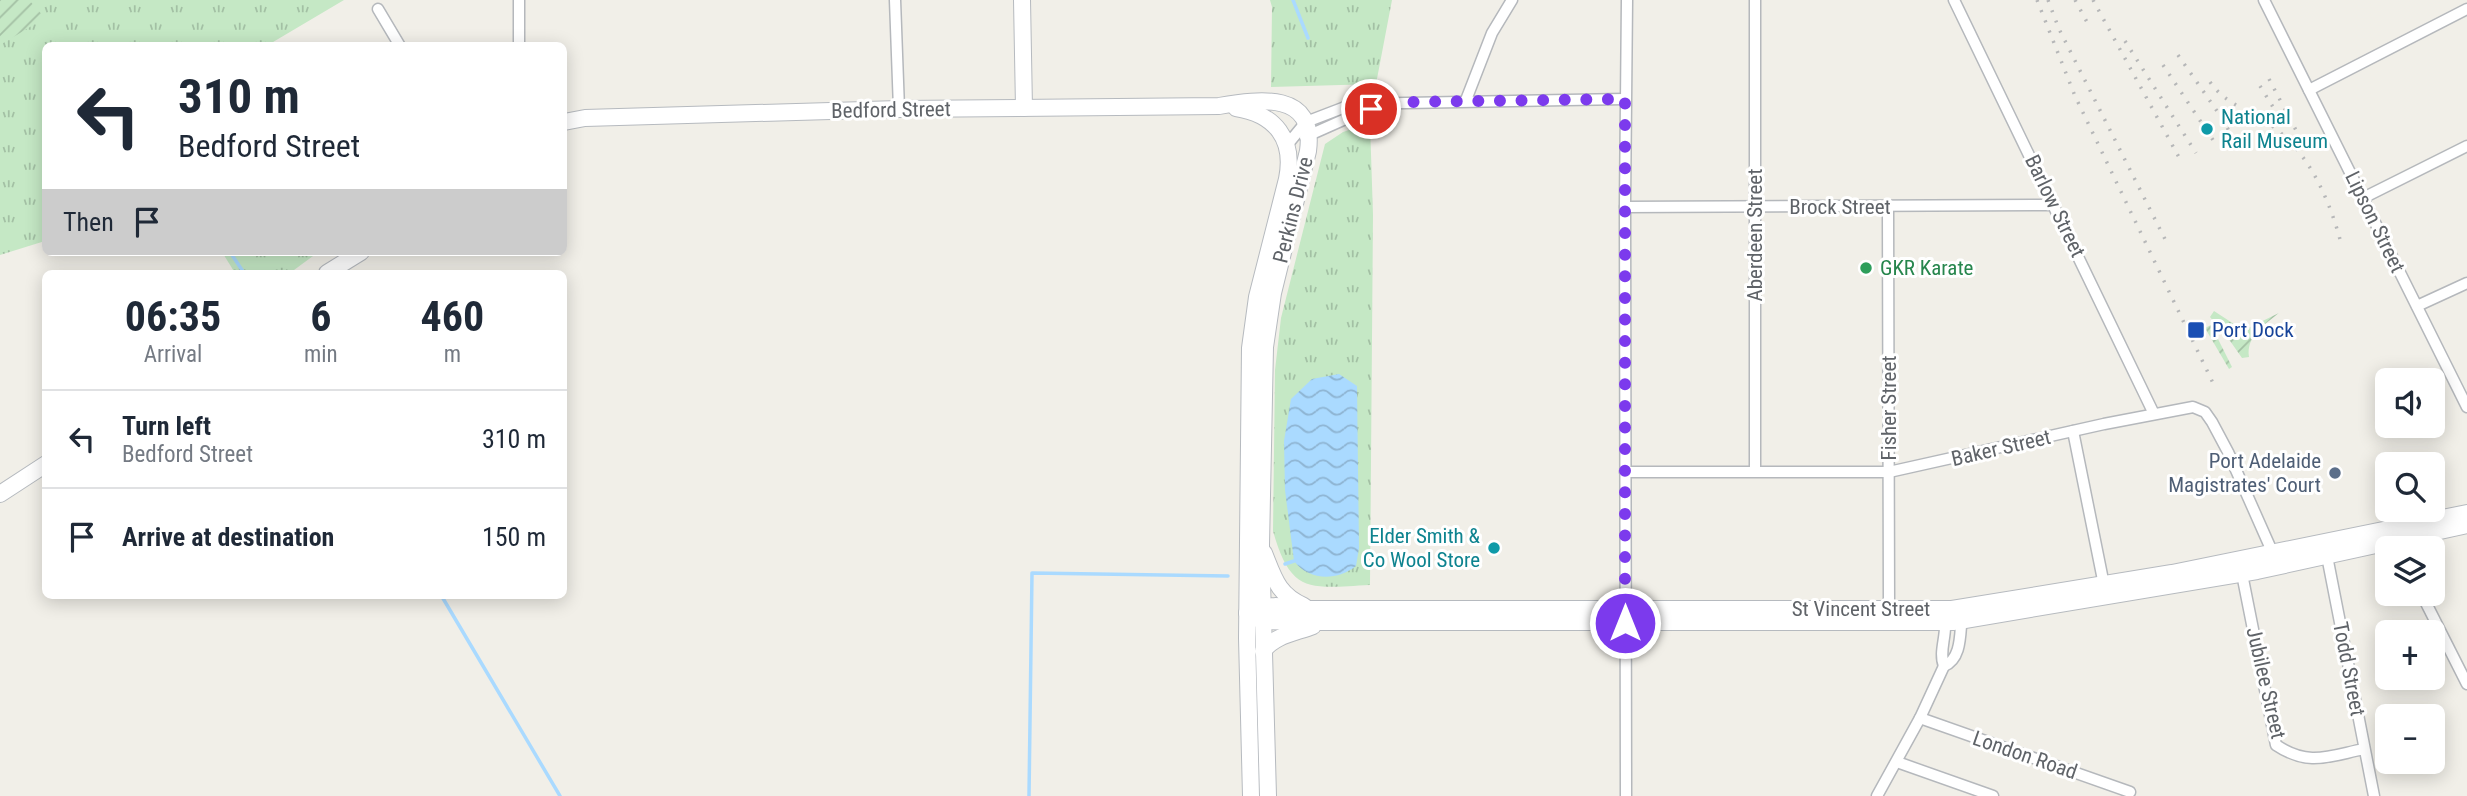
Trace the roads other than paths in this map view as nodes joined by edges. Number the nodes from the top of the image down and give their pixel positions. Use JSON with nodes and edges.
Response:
{"nodes":[{"id":1,"x":519,"y":0,"type":"edge"},
{"id":2,"x":895,"y":0,"type":"edge"},
{"id":3,"x":1022,"y":0,"type":"edge"},
{"id":4,"x":1512,"y":0,"type":"edge"},
{"id":5,"x":1627,"y":0,"type":"edge"},
{"id":6,"x":1755,"y":0,"type":"edge"},
{"id":7,"x":1954,"y":0,"type":"edge"},
{"id":8,"x":2264,"y":0,"type":"edge"},
{"id":9,"x":378,"y":9,"type":"dead end"},
{"id":10,"x":2467,"y":9,"type":"edge"},
{"id":11,"x":398,"y":42,"type":"edge"},
{"id":12,"x":519,"y":42,"type":"edge"},
{"id":13,"x":2309,"y":90,"type":"junction"},
{"id":14,"x":1625,"y":99,"type":"junction"},
{"id":15,"x":1466,"y":100,"type":"junction"},
{"id":16,"x":1219,"y":106,"type":"junction"},
{"id":17,"x":1024,"y":108,"type":"junction"},
{"id":18,"x":899,"y":109,"type":"junction"},
{"id":19,"x":567,"y":121,"type":"edge"},
{"id":20,"x":1308,"y":129,"type":"junction"},
{"id":21,"x":1287,"y":145,"type":"junction"},
{"id":22,"x":2467,"y":146,"type":"edge"},
{"id":23,"x":2363,"y":198,"type":"junction"},
{"id":24,"x":2055,"y":205,"type":"junction"},
{"id":25,"x":1755,"y":206,"type":"junction"},
{"id":26,"x":1625,"y":207,"type":"junction"},
{"id":27,"x":1888,"y":207,"type":"junction"},
{"id":28,"x":354,"y":256,"type":"edge"},
{"id":29,"x":332,"y":270,"type":"edge"},
{"id":30,"x":2467,"y":282,"type":"edge"},
{"id":31,"x":2417,"y":306,"type":"junction"},
{"id":32,"x":2467,"y":407,"type":"edge"},
{"id":33,"x":2154,"y":414,"type":"junction"},
{"id":34,"x":2073,"y":431,"type":"junction"},
{"id":35,"x":42,"y":467,"type":"edge"},
{"id":36,"x":1755,"y":471,"type":"junction"},
{"id":37,"x":1625,"y":472,"type":"junction"},
{"id":38,"x":1889,"y":472,"type":"junction"},
{"id":39,"x":0,"y":494,"type":"edge"},
{"id":40,"x":2467,"y":513,"type":"edge"},
{"id":41,"x":2467,"y":526,"type":"edge"},
{"id":42,"x":2404,"y":536,"type":"edge"},
{"id":43,"x":2412,"y":536,"type":"edge"},
{"id":44,"x":2375,"y":542,"type":"edge"},
{"id":45,"x":1261,"y":545,"type":"junction"},
{"id":46,"x":2326,"y":549,"type":"junction"},
{"id":47,"x":2275,"y":560,"type":"junction"},
{"id":48,"x":2242,"y":574,"type":"junction"},
{"id":49,"x":2105,"y":589,"type":"junction"},
{"id":50,"x":2428,"y":606,"type":"edge"},
{"id":51,"x":1889,"y":609,"type":"junction"},
{"id":52,"x":1257,"y":613,"type":"junction"},
{"id":53,"x":1314,"y":615,"type":"junction"},
{"id":54,"x":1952,"y":615,"type":"junction"},
{"id":55,"x":1625,"y":616,"type":"junction"},
{"id":56,"x":1263,"y":651,"type":"junction"},
{"id":57,"x":2467,"y":684,"type":"edge"},
{"id":58,"x":1920,"y":718,"type":"junction"},
{"id":59,"x":2364,"y":749,"type":"junction"},
{"id":60,"x":1897,"y":762,"type":"junction"},
{"id":61,"x":2130,"y":792,"type":"dead end"},
{"id":62,"x":1251,"y":796,"type":"edge"},
{"id":63,"x":1268,"y":796,"type":"edge"},
{"id":64,"x":1626,"y":796,"type":"edge"},
{"id":65,"x":1877,"y":796,"type":"edge"},
{"id":66,"x":1993,"y":796,"type":"edge"},
{"id":67,"x":2374,"y":796,"type":"edge"}],
"edges":[{"from":1,"to":12,"type":"street"},
{"from":2,"to":18,"type":"street"},
{"from":3,"to":17,"type":"main road"},
{"from":4,"to":15,"type":"street"},
{"from":5,"to":14,"type":"street"},
{"from":6,"to":25,"type":"street","name":"Aberdeen Street"},
{"from":7,"to":24,"type":"street","name":"Barlow Street"},
{"from":8,"to":13,"type":"street","name":"Lipson Street"},
{"from":9,"to":11,"type":"street"},
{"from":10,"to":13,"type":"street"},
{"from":13,"to":23,"type":"street","name":"Lipson Street"},
{"from":14,"to":15,"type":"street"},
{"from":14,"to":26,"type":"street"},
{"from":15,"to":20,"type":"street"},
{"from":16,"to":17,"type":"main road","name":"Bedford Street"},
{"from":16,"to":20,"type":"main road"},
{"from":16,"to":21,"type":"main road","name":"Perkins Drive"},
{"from":17,"to":18,"type":"main road","name":"Bedford Street"},
{"from":18,"to":19,"type":"main road","name":"Bedford Street"},
{"from":20,"to":21,"type":"street"},
{"from":20,"to":45,"type":"main road","name":"Perkins Drive"},
{"from":21,"to":52,"type":"main road","name":"Perkins Drive"},
{"from":22,"to":23,"type":"street"},
{"from":23,"to":31,"type":"street","name":"Lipson Street"},
{"from":24,"to":27,"type":"street","name":"Brock Street"},
{"from":24,"to":33,"type":"street","name":"Barlow Street"},
{"from":25,"to":26,"type":"street","name":"Brock Street"},
{"from":25,"to":27,"type":"street","name":"Brock Street"},
{"from":25,"to":36,"type":"street","name":"Aberdeen Street"},
{"from":26,"to":37,"type":"street"},
{"from":27,"to":38,"type":"street","name":"Fisher Street"},
{"from":28,"to":29,"type":"main road"},
{"from":30,"to":31,"type":"street"},
{"from":31,"to":32,"type":"street","name":"Lipson Street"},
{"from":33,"to":34,"type":"street","name":"Baker Street"},
{"from":33,"to":47,"type":"street","name":"Baker Street"},
{"from":34,"to":38,"type":"street","name":"Baker Street"},
{"from":34,"to":49,"type":"street"},
{"from":35,"to":39,"type":"main road"},
{"from":36,"to":37,"type":"street","name":"Baker Street"},
{"from":36,"to":38,"type":"street","name":"Baker Street"},
{"from":37,"to":55,"type":"street"},
{"from":38,"to":51,"type":"street","name":"Fisher Street"},
{"from":40,"to":42,"type":"main road","name":"St Vincent Street"},
{"from":41,"to":43,"type":"main road","name":"St Vincent Street"},
{"from":44,"to":46,"type":"main road","name":"St Vincent Street"},
{"from":45,"to":52,"type":"main road","name":"Perkins Drive"},
{"from":45,"to":53,"type":"main road"},
{"from":46,"to":47,"type":"main road","name":"St Vincent Street"},
{"from":46,"to":59,"type":"street","name":"Todd Street"},
{"from":47,"to":48,"type":"main road","name":"St Vincent Street"},
{"from":47,"to":49,"type":"main road","name":"St Vincent Street"},
{"from":48,"to":49,"type":"main road","name":"St Vincent Street"},
{"from":48,"to":59,"type":"street","name":"Jubilee Street"},
{"from":49,"to":54,"type":"main road","name":"St Vincent Street"},
{"from":50,"to":57,"type":"street"},
{"from":51,"to":54,"type":"main road","name":"St Vincent Street"},
{"from":51,"to":55,"type":"main road","name":"St Vincent Street"},
{"from":52,"to":53,"type":"main road","name":"St Vincent Street"},
{"from":52,"to":56,"type":"main road","name":"Perkins Drive"},
{"from":52,"to":62,"type":"main road","name":"Perkins Drive"},
{"from":53,"to":55,"type":"main road","name":"St Vincent Street"},
{"from":53,"to":56,"type":"main road"},
{"from":54,"to":55,"type":"main road","name":"St Vincent Street"},
{"from":54,"to":58,"type":"street"},
{"from":55,"to":64,"type":"street"},
{"from":56,"to":63,"type":"main road","name":"Perkins Drive"},
{"from":58,"to":60,"type":"street"},
{"from":58,"to":61,"type":"street","name":"London Road"},
{"from":59,"to":67,"type":"street","name":"Todd Street"},
{"from":60,"to":65,"type":"street"},
{"from":60,"to":66,"type":"street"}]}
